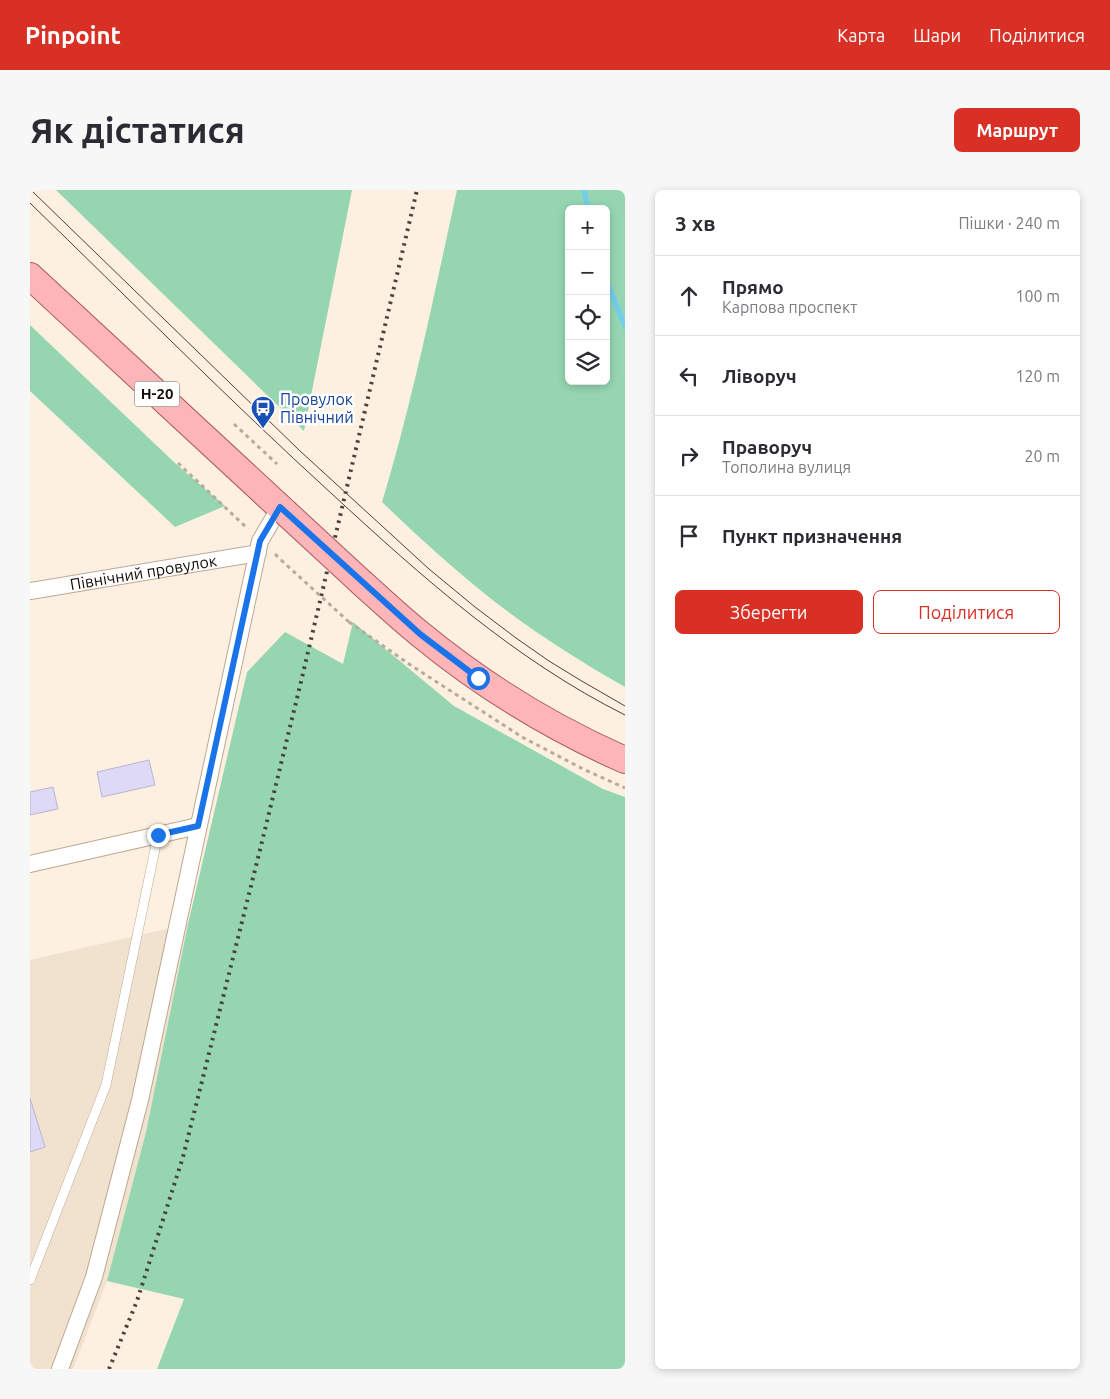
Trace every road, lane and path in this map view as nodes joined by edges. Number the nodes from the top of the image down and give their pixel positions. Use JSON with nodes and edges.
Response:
{"nodes":[{"id":1,"x":30,"y":276,"type":"edge"},
{"id":2,"x":234,"y":424,"type":"dead end"},
{"id":3,"x":178,"y":463,"type":"dead end"},
{"id":4,"x":276,"y":464,"type":"dead end"},
{"id":5,"x":282,"y":510,"type":"junction"},
{"id":6,"x":259,"y":547,"type":"junction"},
{"id":7,"x":281,"y":560,"type":"dead end"},
{"id":8,"x":30,"y":592,"type":"edge"},
{"id":9,"x":349,"y":622,"type":"dead end"},
{"id":10,"x":625,"y":760,"type":"edge"},
{"id":11,"x":198,"y":826,"type":"junction"},
{"id":12,"x":158,"y":835,"type":"junction"},
{"id":13,"x":30,"y":864,"type":"edge"},
{"id":14,"x":30,"y":1280,"type":"edge"},
{"id":15,"x":60,"y":1369,"type":"edge"}],
"edges":[{"from":1,"to":5,"type":"main road","number":"Н-20"},
{"from":2,"to":4,"type":"path"},
{"from":3,"to":6,"type":"path"},
{"from":5,"to":6,"type":"street"},
{"from":5,"to":10,"type":"main road","number":"Н-20","bridge":true},
{"from":6,"to":8,"type":"street","name":"Північний провулок"},
{"from":6,"to":11,"type":"street"},
{"from":7,"to":9,"type":"path","bridge":true},
{"from":11,"to":12,"type":"street"},
{"from":11,"to":15,"type":"street"},
{"from":12,"to":13,"type":"street"},
{"from":12,"to":14,"type":"lane"}]}
